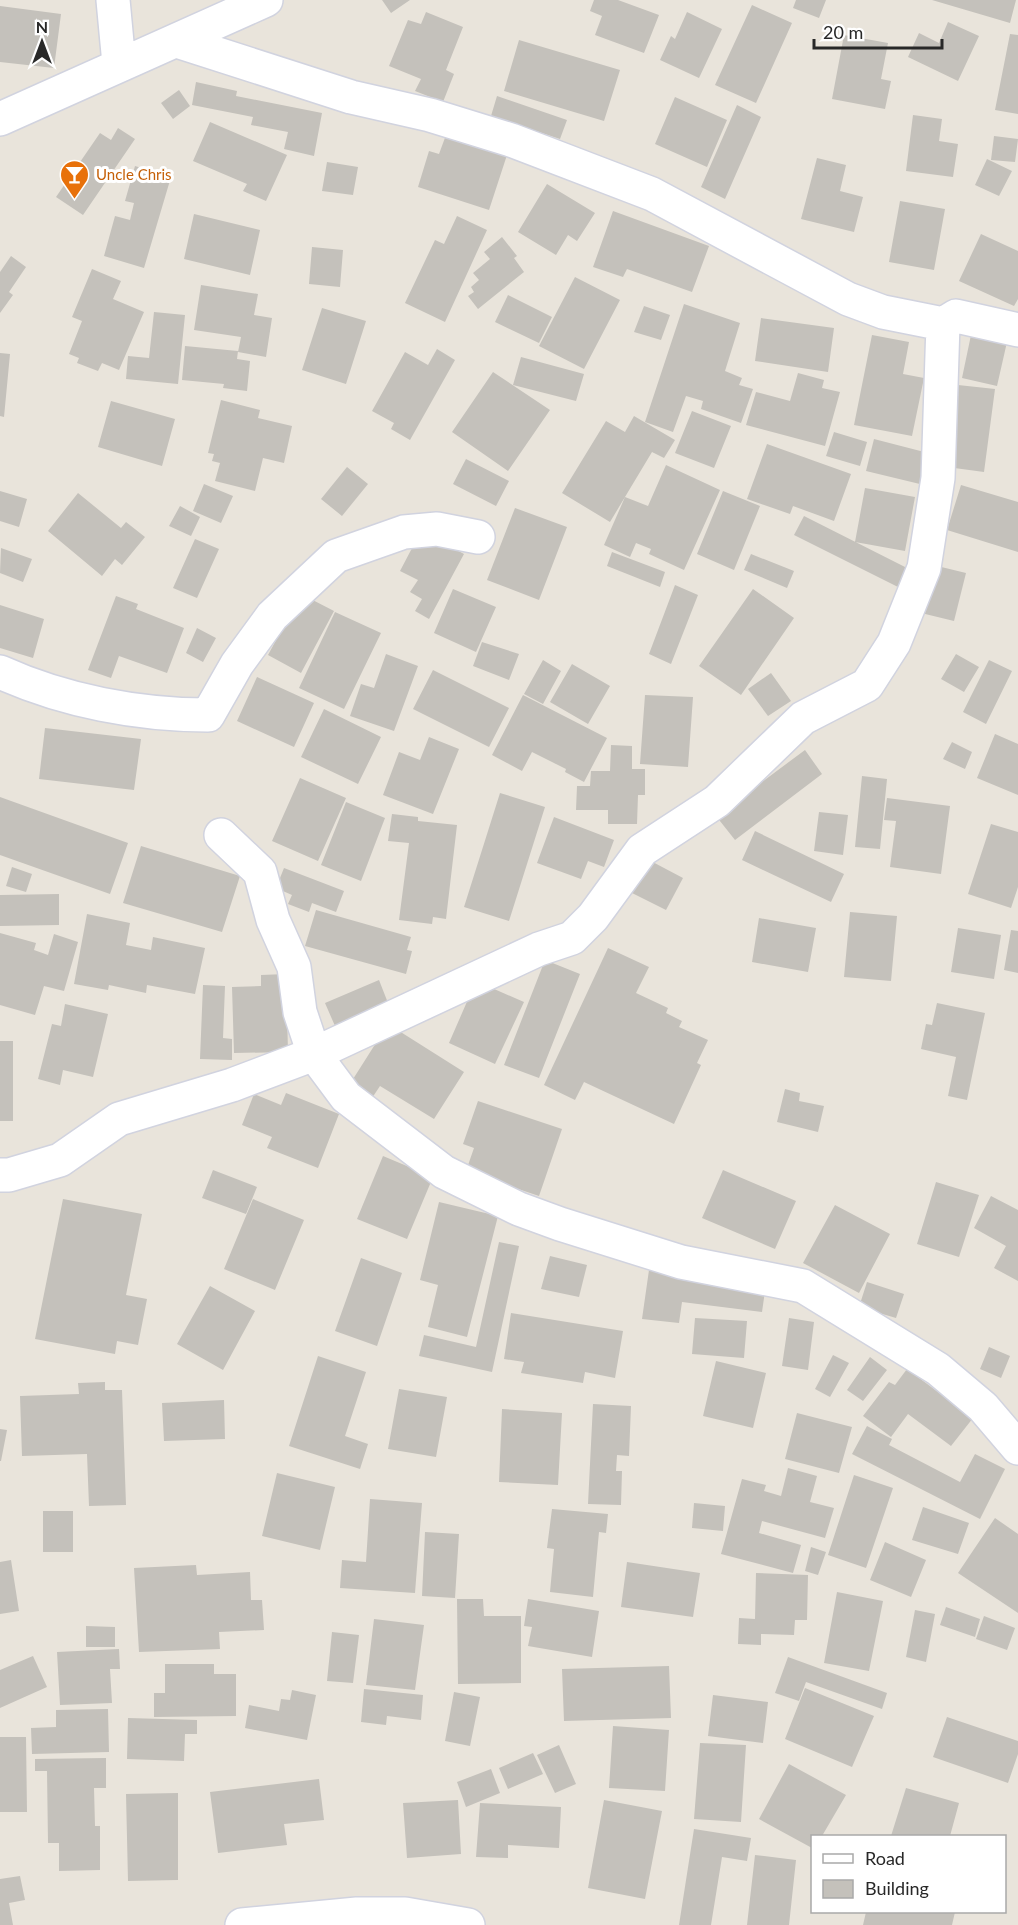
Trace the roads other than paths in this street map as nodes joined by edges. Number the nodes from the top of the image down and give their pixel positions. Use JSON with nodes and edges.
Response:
{"nodes":[{"id":1,"x":113,"y":0,"type":"edge"},
{"id":2,"x":266,"y":0,"type":"edge"},
{"id":3,"x":177,"y":41,"type":"junction"},
{"id":4,"x":119,"y":64,"type":"junction"},
{"id":5,"x":0,"y":119,"type":"edge"},
{"id":6,"x":943,"y":324,"type":"junction"},
{"id":7,"x":1018,"y":330,"type":"edge"},
{"id":8,"x":478,"y":537,"type":"dead end"},
{"id":9,"x":0,"y":672,"type":"edge"},
{"id":10,"x":221,"y":835,"type":"dead end"},
{"id":11,"x":314,"y":1054,"type":"junction"},
{"id":12,"x":0,"y":1176,"type":"edge"},
{"id":13,"x":1018,"y":1448,"type":"edge"},
{"id":14,"x":242,"y":1925,"type":"edge"},
{"id":15,"x":468,"y":1925,"type":"edge"}],
"edges":[{"from":1,"to":4,"type":"street"},
{"from":2,"to":3,"type":"street"},
{"from":3,"to":4,"type":"street"},
{"from":3,"to":6,"type":"street"},
{"from":4,"to":5,"type":"street"},
{"from":6,"to":7,"type":"street"},
{"from":6,"to":11,"type":"street"},
{"from":8,"to":9,"type":"street"},
{"from":10,"to":11,"type":"street"},
{"from":11,"to":12,"type":"street"},
{"from":11,"to":13,"type":"street"},
{"from":14,"to":15,"type":"street"}]}
